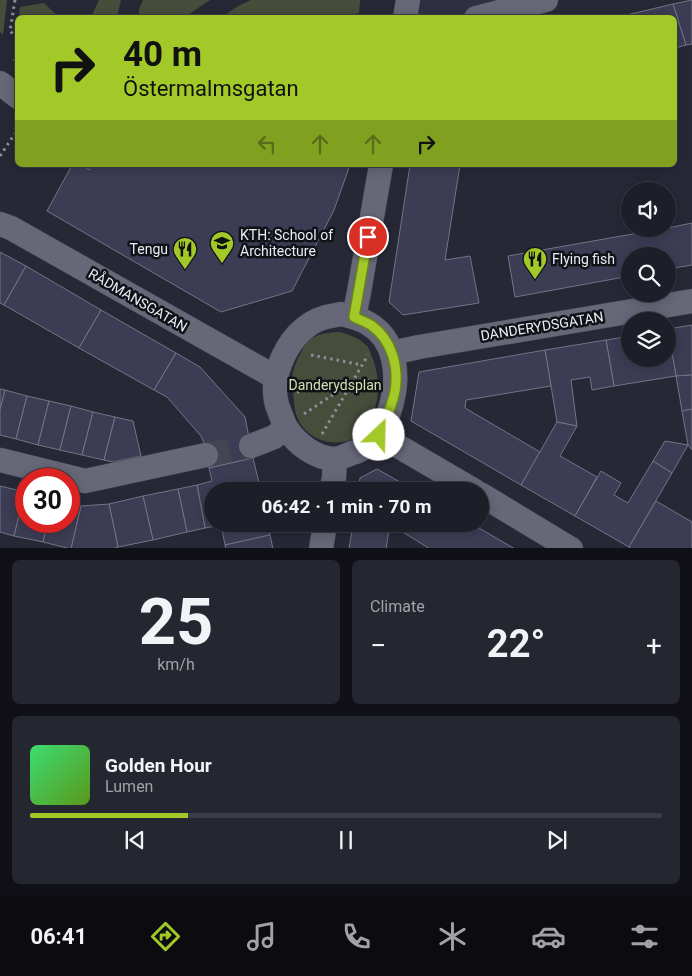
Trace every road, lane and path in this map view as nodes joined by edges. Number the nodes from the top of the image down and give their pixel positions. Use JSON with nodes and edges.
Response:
{"nodes":[{"id":1,"x":15,"y":0,"type":"edge"},
{"id":2,"x":408,"y":0,"type":"edge"},
{"id":3,"x":546,"y":0,"type":"edge"},
{"id":4,"x":406,"y":15,"type":"edge"},
{"id":5,"x":488,"y":15,"type":"edge"},
{"id":6,"x":15,"y":35,"type":"edge"},
{"id":7,"x":0,"y":83,"type":"edge"},
{"id":8,"x":15,"y":95,"type":"edge"},
{"id":9,"x":15,"y":134,"type":"edge"},
{"id":10,"x":0,"y":156,"type":"edge"},
{"id":11,"x":380,"y":167,"type":"edge"},
{"id":12,"x":0,"y":224,"type":"edge"},
{"id":13,"x":692,"y":301,"type":"edge"},
{"id":14,"x":354,"y":317,"type":"junction"},
{"id":15,"x":381,"y":352,"type":"junction"},
{"id":16,"x":309,"y":354,"type":"dead end"},
{"id":17,"x":362,"y":365,"type":"junction"},
{"id":18,"x":275,"y":378,"type":"junction"},
{"id":19,"x":378,"y":379,"type":"dead end"},
{"id":20,"x":351,"y":383,"type":"junction"},
{"id":21,"x":293,"y":393,"type":"dead end"},
{"id":22,"x":292,"y":423,"type":"junction"},
{"id":23,"x":379,"y":435,"type":"junction"},
{"id":24,"x":319,"y":440,"type":"dead end"},
{"id":25,"x":251,"y":446,"type":"tunnel mouth"},
{"id":26,"x":206,"y":455,"type":"tunnel mouth"},
{"id":27,"x":335,"y":459,"type":"junction"},
{"id":28,"x":0,"y":460,"type":"edge"},
{"id":29,"x":333,"y":482,"type":"edge"},
{"id":30,"x":459,"y":482,"type":"edge"},
{"id":31,"x":489,"y":499,"type":"edge"},
{"id":32,"x":324,"y":532,"type":"edge"},
{"id":33,"x":321,"y":548,"type":"edge"},
{"id":34,"x":571,"y":548,"type":"edge"}],
"edges":[{"from":1,"to":6,"type":"path"},
{"from":2,"to":4,"type":"street"},
{"from":3,"to":5,"type":"street"},
{"from":7,"to":8,"type":"street"},
{"from":9,"to":10,"type":"path"},
{"from":11,"to":14,"type":"street"},
{"from":12,"to":18,"type":"street","name":"RÅDMANSGATAN"},
{"from":13,"to":15,"type":"street","name":"DANDERYDSGATAN"},
{"from":14,"to":15,"type":"street"},
{"from":14,"to":18,"type":"street"},
{"from":15,"to":17,"type":"path"},
{"from":15,"to":23,"type":"street"},
{"from":16,"to":17,"type":"path"},
{"from":17,"to":20,"type":"path"},
{"from":18,"to":22,"type":"street"},
{"from":19,"to":20,"type":"path"},
{"from":20,"to":21,"type":"path"},
{"from":20,"to":22,"type":"path"},
{"from":20,"to":24,"type":"path"},
{"from":22,"to":25,"type":"street"},
{"from":22,"to":27,"type":"street"},
{"from":23,"to":27,"type":"street"},
{"from":23,"to":30,"type":"street"},
{"from":26,"to":28,"type":"street"},
{"from":27,"to":29,"type":"street"},
{"from":31,"to":34,"type":"street"},
{"from":32,"to":33,"type":"street"}]}
